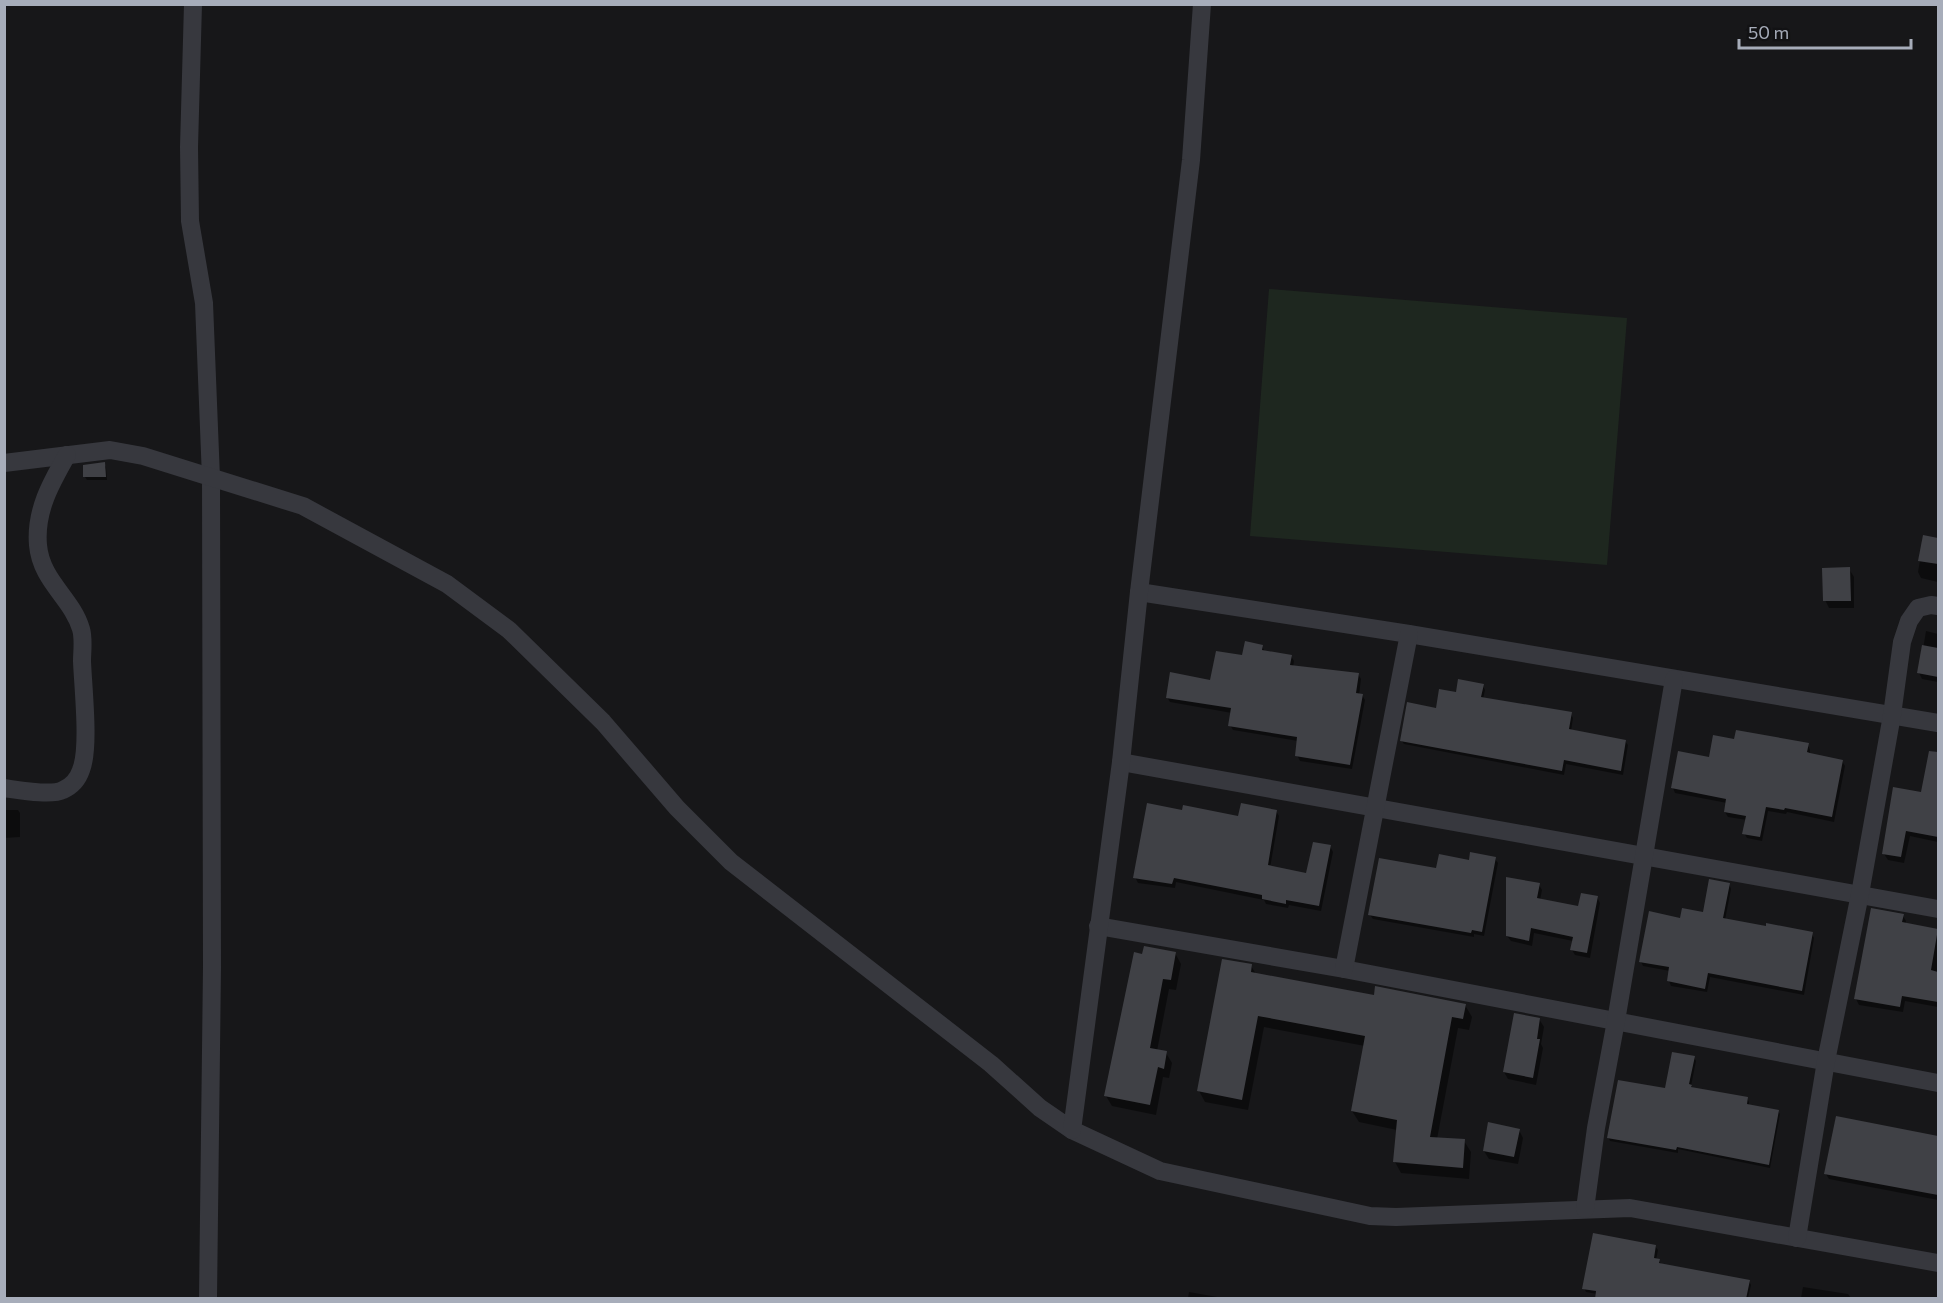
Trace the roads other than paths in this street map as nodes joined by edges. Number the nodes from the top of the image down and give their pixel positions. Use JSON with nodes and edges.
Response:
{"nodes":[{"id":1,"x":193,"y":4,"type":"edge"},
{"id":2,"x":1202,"y":4,"type":"edge"},
{"id":3,"x":67,"y":455,"type":"junction"},
{"id":4,"x":4,"y":463,"type":"edge"},
{"id":5,"x":211,"y":478,"type":"junction"},
{"id":6,"x":1139,"y":592,"type":"junction"},
{"id":7,"x":1938,"y":606,"type":"edge"},
{"id":8,"x":1409,"y":634,"type":"junction"},
{"id":9,"x":1674,"y":679,"type":"junction"},
{"id":10,"x":1892,"y":715,"type":"junction"},
{"id":11,"x":1938,"y":723,"type":"edge"},
{"id":12,"x":1121,"y":762,"type":"junction"},
{"id":13,"x":4,"y":788,"type":"edge"},
{"id":14,"x":1377,"y":807,"type":"junction"},
{"id":15,"x":1644,"y":857,"type":"junction"},
{"id":16,"x":1860,"y":894,"type":"junction"},
{"id":17,"x":1938,"y":909,"type":"edge"},
{"id":18,"x":1098,"y":926,"type":"junction"},
{"id":19,"x":1344,"y":969,"type":"junction"},
{"id":20,"x":1616,"y":1021,"type":"junction"},
{"id":21,"x":1826,"y":1061,"type":"junction"},
{"id":22,"x":1938,"y":1083,"type":"edge"},
{"id":23,"x":1072,"y":1130,"type":"junction"},
{"id":24,"x":1585,"y":1209,"type":"junction"},
{"id":25,"x":1797,"y":1238,"type":"junction"},
{"id":26,"x":1938,"y":1263,"type":"edge"},
{"id":27,"x":208,"y":1299,"type":"edge"}],
"edges":[{"from":1,"to":5,"type":"street"},
{"from":2,"to":6,"type":"street"},
{"from":3,"to":4,"type":"street"},
{"from":3,"to":5,"type":"street"},
{"from":3,"to":13,"type":"street"},
{"from":5,"to":23,"type":"street"},
{"from":5,"to":27,"type":"street"},
{"from":6,"to":8,"type":"street"},
{"from":6,"to":12,"type":"street"},
{"from":7,"to":10,"type":"street"},
{"from":8,"to":9,"type":"street"},
{"from":8,"to":14,"type":"street"},
{"from":9,"to":10,"type":"street"},
{"from":9,"to":15,"type":"street"},
{"from":10,"to":11,"type":"street"},
{"from":10,"to":16,"type":"street"},
{"from":12,"to":14,"type":"street"},
{"from":12,"to":18,"type":"street"},
{"from":14,"to":15,"type":"street"},
{"from":14,"to":19,"type":"street"},
{"from":15,"to":16,"type":"street"},
{"from":15,"to":20,"type":"street"},
{"from":16,"to":17,"type":"street"},
{"from":16,"to":21,"type":"street"},
{"from":18,"to":19,"type":"street"},
{"from":18,"to":23,"type":"street"},
{"from":19,"to":20,"type":"street"},
{"from":20,"to":21,"type":"street"},
{"from":20,"to":24,"type":"street"},
{"from":21,"to":22,"type":"street"},
{"from":21,"to":25,"type":"street"},
{"from":23,"to":24,"type":"street"},
{"from":24,"to":25,"type":"street"},
{"from":25,"to":26,"type":"street"}]}
